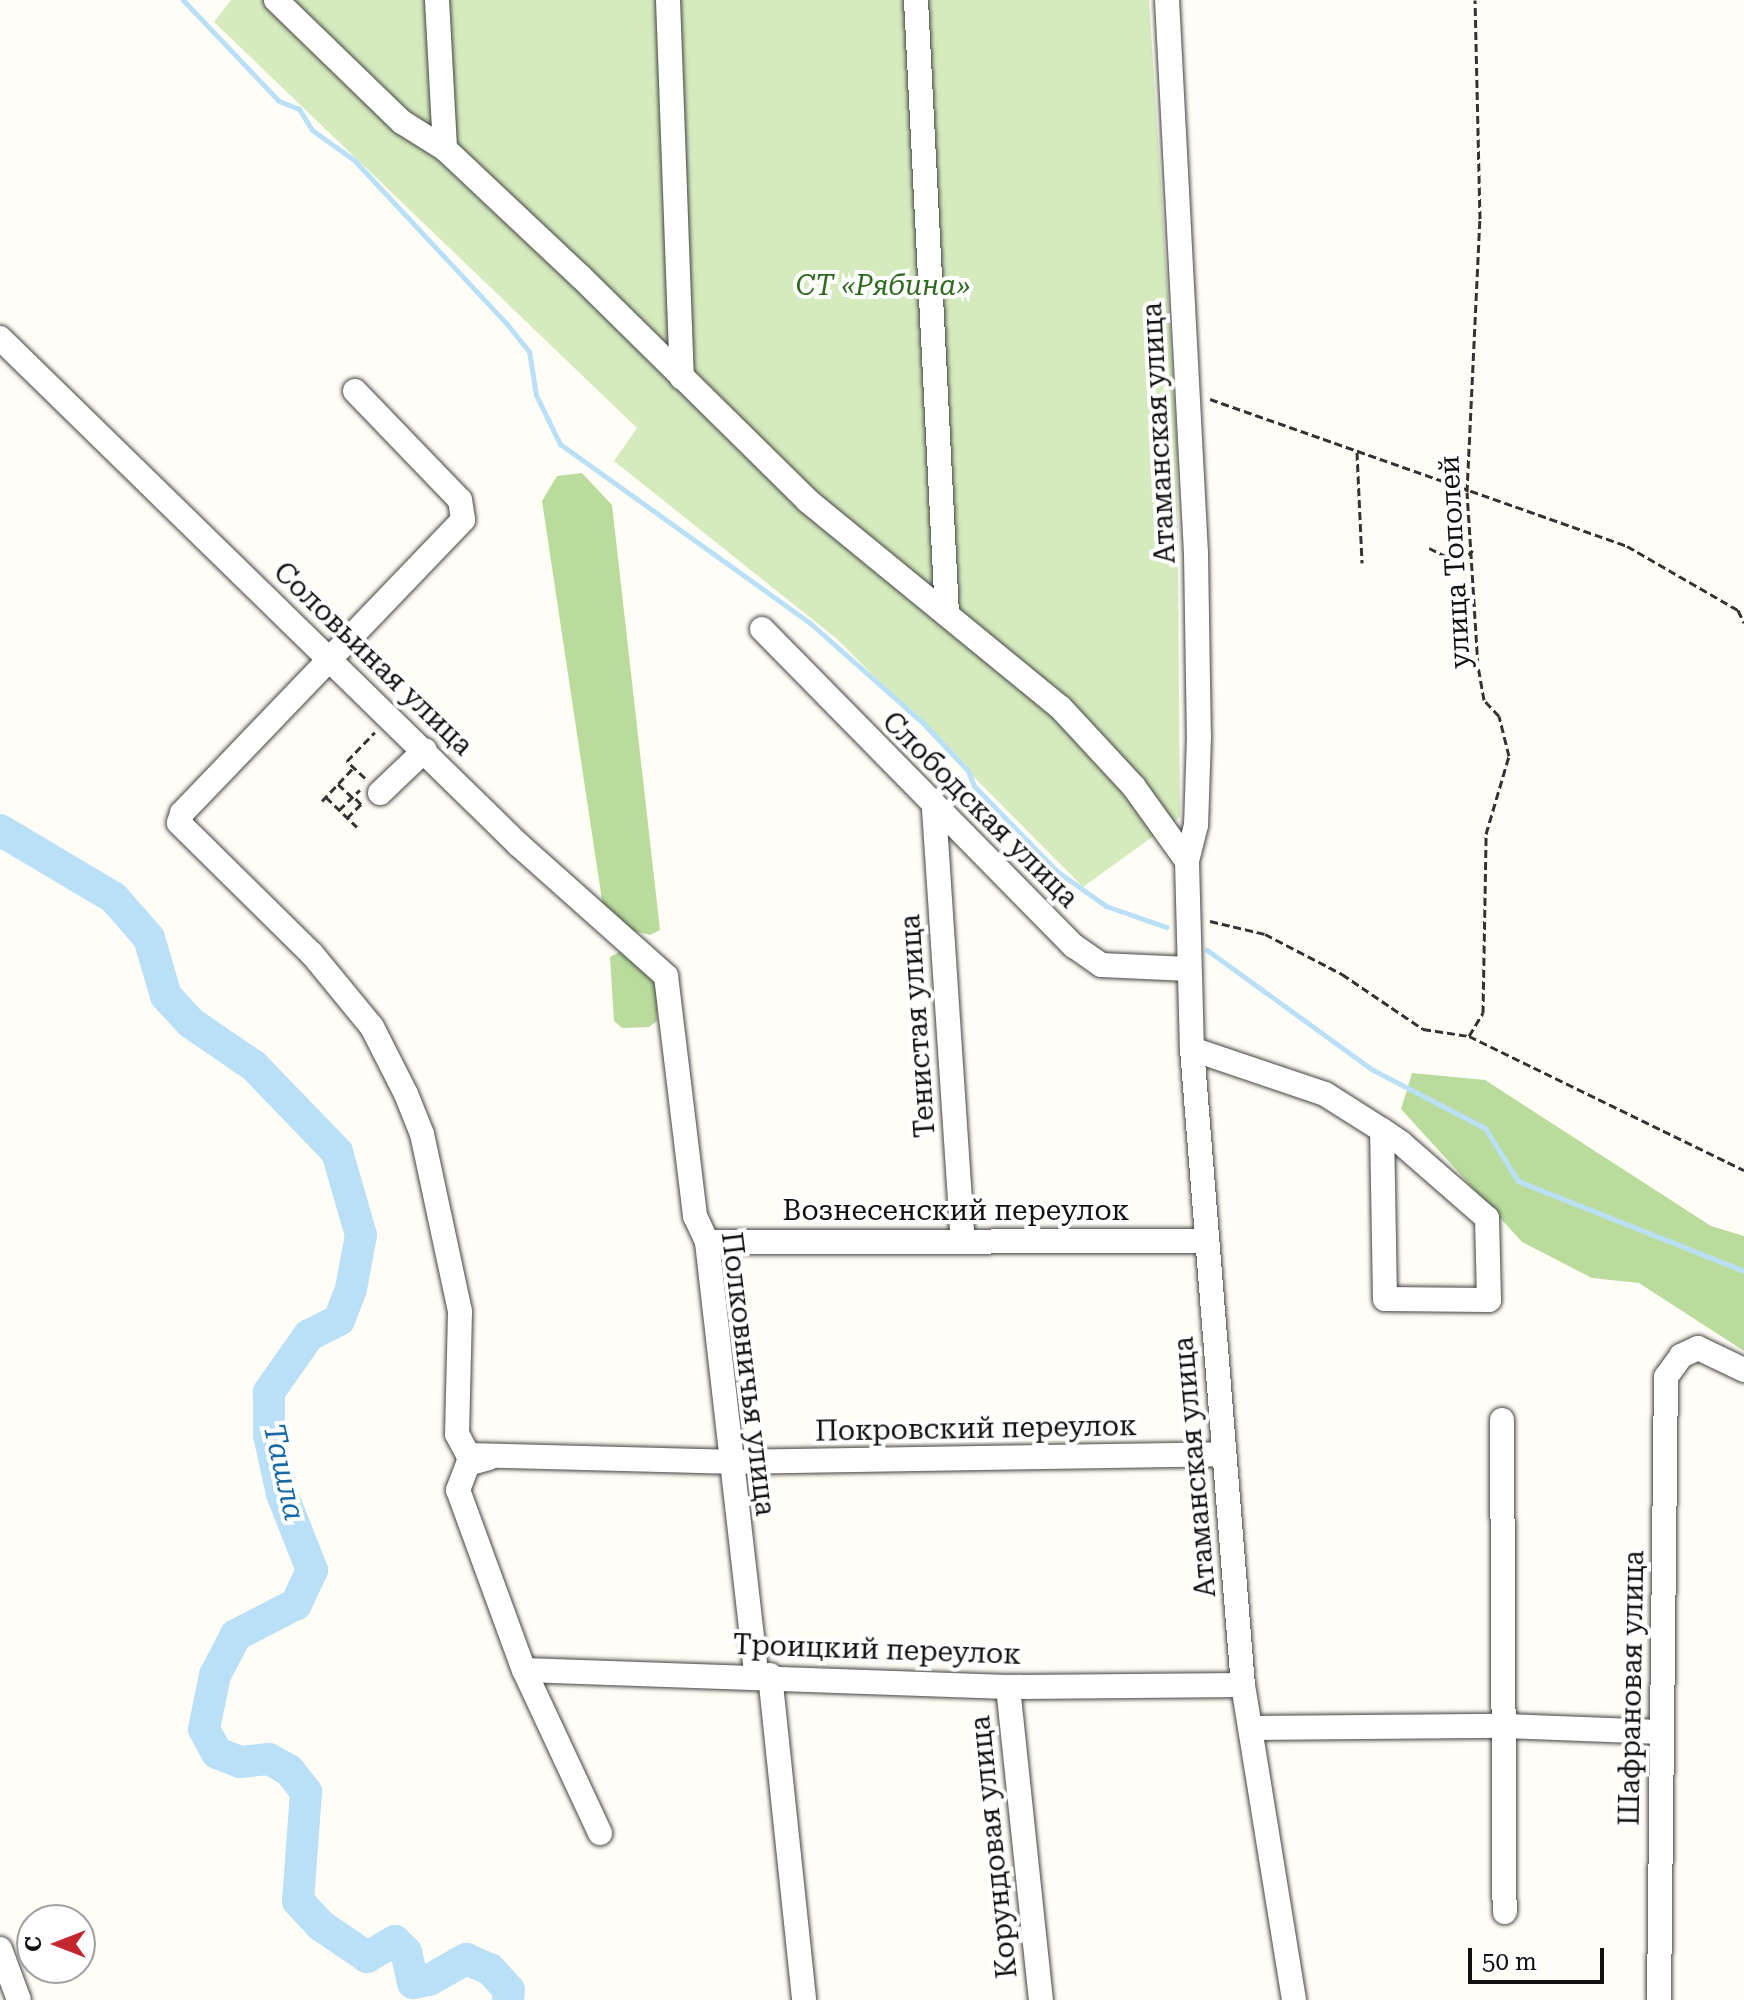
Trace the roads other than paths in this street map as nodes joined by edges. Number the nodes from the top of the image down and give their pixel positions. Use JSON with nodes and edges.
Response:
{"nodes":[{"id":1,"x":276,"y":0,"type":"edge"},
{"id":2,"x":437,"y":0,"type":"edge"},
{"id":3,"x":668,"y":0,"type":"edge"},
{"id":4,"x":916,"y":0,"type":"edge"},
{"id":5,"x":1167,"y":0,"type":"edge"},
{"id":6,"x":445,"y":149,"type":"junction"},
{"id":7,"x":0,"y":338,"type":"edge"},
{"id":8,"x":682,"y":378,"type":"junction"},
{"id":9,"x":355,"y":391,"type":"dead end"},
{"id":10,"x":947,"y":614,"type":"junction"},
{"id":11,"x":762,"y":629,"type":"dead end"},
{"id":12,"x":330,"y":660,"type":"junction"},
{"id":13,"x":425,"y":750,"type":"junction"},
{"id":14,"x":380,"y":793,"type":"dead end"},
{"id":15,"x":934,"y":809,"type":"junction"},
{"id":16,"x":1187,"y":861,"type":"junction"},
{"id":17,"x":1189,"y":969,"type":"junction"},
{"id":18,"x":673,"y":1035,"type":"joint"},
{"id":19,"x":1192,"y":1049,"type":"junction"},
{"id":20,"x":1382,"y":1130,"type":"junction"},
{"id":21,"x":963,"y":1240,"type":"junction"},
{"id":22,"x":1206,"y":1241,"type":"junction"},
{"id":23,"x":707,"y":1242,"type":"junction"},
{"id":24,"x":1744,"y":1370,"type":"edge"},
{"id":25,"x":1502,"y":1420,"type":"dead end"},
{"id":26,"x":1224,"y":1454,"type":"junction"},
{"id":27,"x":490,"y":1458,"type":"junction"},
{"id":28,"x":729,"y":1462,"type":"junction"},
{"id":29,"x":519,"y":1664,"type":"junction"},
{"id":30,"x":763,"y":1675,"type":"junction"},
{"id":31,"x":1243,"y":1685,"type":"junction"},
{"id":32,"x":1008,"y":1687,"type":"junction"},
{"id":33,"x":1505,"y":1726,"type":"junction"},
{"id":34,"x":1251,"y":1728,"type":"junction"},
{"id":35,"x":1661,"y":1732,"type":"junction"},
{"id":36,"x":600,"y":1833,"type":"dead end"},
{"id":37,"x":1505,"y":1912,"type":"dead end"},
{"id":38,"x":0,"y":1949,"type":"edge"},
{"id":39,"x":19,"y":2000,"type":"edge"},
{"id":40,"x":804,"y":2000,"type":"edge"},
{"id":41,"x":1041,"y":2000,"type":"edge"},
{"id":42,"x":1294,"y":2000,"type":"edge"},
{"id":43,"x":1659,"y":2000,"type":"edge"}],
"edges":[{"from":1,"to":6,"type":"street"},
{"from":2,"to":6,"type":"street"},
{"from":3,"to":8,"type":"street"},
{"from":4,"to":10,"type":"street"},
{"from":5,"to":16,"type":"street","name":"Атаманская улица"},
{"from":6,"to":8,"type":"street"},
{"from":7,"to":12,"type":"street","name":"Соловьиная улица"},
{"from":8,"to":10,"type":"street"},
{"from":9,"to":12,"type":"street"},
{"from":10,"to":16,"type":"street"},
{"from":11,"to":15,"type":"street","name":"Слободская улица"},
{"from":12,"to":13,"type":"street","name":"Соловьиная улица"},
{"from":12,"to":27,"type":"street"},
{"from":13,"to":14,"type":"street"},
{"from":13,"to":18,"type":"street","name":"Соловьиная улица"},
{"from":15,"to":17,"type":"street","name":"Слободская улица"},
{"from":15,"to":21,"type":"street","name":"Тенистая улица"},
{"from":16,"to":17,"type":"street","name":"Атаманская улица"},
{"from":17,"to":19,"type":"street","name":"Атаманская улица"},
{"from":18,"to":23,"type":"street","name":"Полковничья улица"},
{"from":19,"to":20,"type":"street"},
{"from":19,"to":22,"type":"street","name":"Атаманская улица"},
{"from":20,"to":20,"type":"street"},
{"from":21,"to":22,"type":"street","name":"Вознесенский переулок"},
{"from":21,"to":23,"type":"street","name":"Вознесенский переулок"},
{"from":22,"to":26,"type":"street","name":"Атаманская улица"},
{"from":23,"to":28,"type":"street","name":"Полковничья улица"},
{"from":24,"to":35,"type":"street","name":"Шафрановая улица"},
{"from":25,"to":33,"type":"street"},
{"from":26,"to":28,"type":"street","name":"Покровский переулок"},
{"from":26,"to":31,"type":"street","name":"Атаманская улица"},
{"from":27,"to":28,"type":"street","name":"Покровский переулок"},
{"from":27,"to":29,"type":"street"},
{"from":28,"to":30,"type":"street","name":"Полковничья улица"},
{"from":29,"to":30,"type":"street","name":"Троицкий переулок"},
{"from":29,"to":36,"type":"street"},
{"from":30,"to":32,"type":"street","name":"Троицкий переулок"},
{"from":30,"to":40,"type":"street","name":"Полковничья улица"},
{"from":31,"to":32,"type":"street","name":"Троицкий переулок"},
{"from":31,"to":34,"type":"street","name":"Атаманская улица"},
{"from":32,"to":41,"type":"street","name":"Корундовая улица"},
{"from":33,"to":34,"type":"street"},
{"from":33,"to":35,"type":"street"},
{"from":33,"to":37,"type":"street"},
{"from":34,"to":42,"type":"street","name":"Атаманская улица"},
{"from":35,"to":43,"type":"street","name":"Шафрановая улица"},
{"from":38,"to":39,"type":"street"}]}
